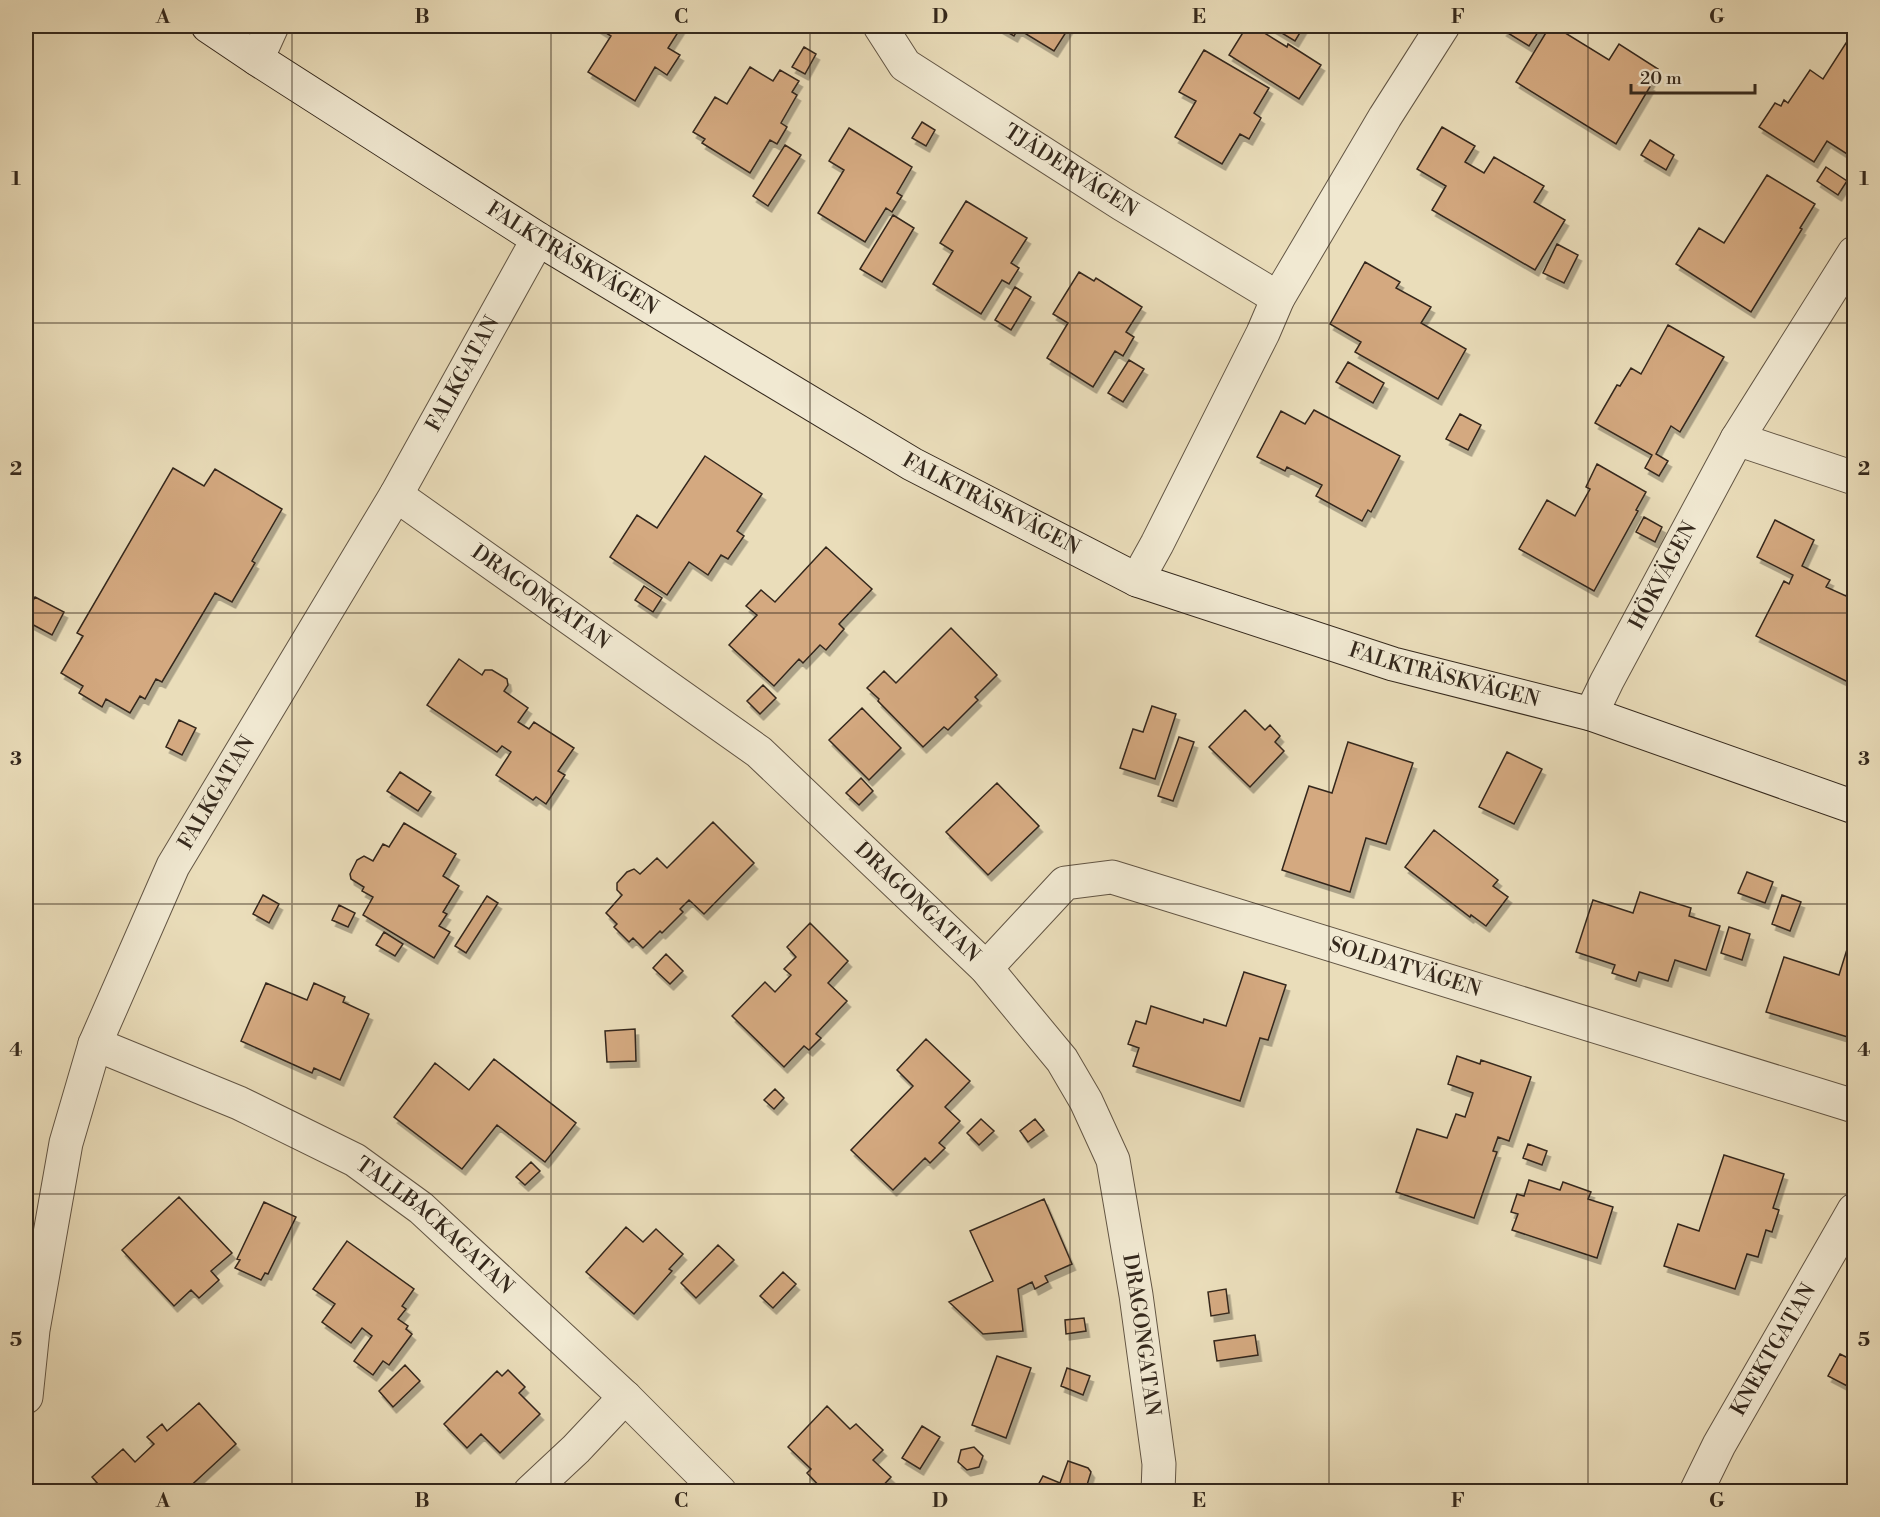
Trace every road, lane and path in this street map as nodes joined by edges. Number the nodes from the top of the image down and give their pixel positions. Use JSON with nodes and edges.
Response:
{"nodes":[{"id":1,"x":208,"y":26,"type":"edge"},
{"id":2,"x":272,"y":26,"type":"edge"},
{"id":3,"x":880,"y":26,"type":"edge"},
{"id":4,"x":1443,"y":26,"type":"edge"},
{"id":5,"x":257,"y":60,"type":"junction"},
{"id":6,"x":538,"y":239,"type":"junction"},
{"id":7,"x":1854,"y":253,"type":"edge"},
{"id":8,"x":1278,"y":298,"type":"junction"},
{"id":9,"x":1737,"y":439,"type":"junction"},
{"id":10,"x":1854,"y":478,"type":"edge"},
{"id":11,"x":396,"y":495,"type":"junction"},
{"id":12,"x":1137,"y":580,"type":"junction"},
{"id":13,"x":1592,"y":714,"type":"junction"},
{"id":14,"x":1854,"y":807,"type":"edge"},
{"id":15,"x":986,"y":968,"type":"junction"},
{"id":16,"x":95,"y":1044,"type":"junction"},
{"id":17,"x":1854,"y":1106,"type":"edge"},
{"id":18,"x":1854,"y":1210,"type":"edge"},
{"id":19,"x":26,"y":1397,"type":"edge"},
{"id":20,"x":625,"y":1397,"type":"junction"},
{"id":21,"x":530,"y":1491,"type":"edge"},
{"id":22,"x":720,"y":1491,"type":"edge"},
{"id":23,"x":1158,"y":1491,"type":"edge"},
{"id":24,"x":1696,"y":1491,"type":"edge"}],
"edges":[{"from":1,"to":5,"type":"street","name":"FALKTRÄSKVÄGEN"},
{"from":2,"to":5,"type":"street"},
{"from":3,"to":8,"type":"street","name":"TJÄDERVÄGEN"},
{"from":4,"to":8,"type":"street"},
{"from":5,"to":6,"type":"street","name":"FALKTRÄSKVÄGEN"},
{"from":6,"to":11,"type":"street","name":"FALKGATAN"},
{"from":6,"to":12,"type":"street","name":"FALKTRÄSKVÄGEN"},
{"from":7,"to":9,"type":"street","name":"HÖKVÄGEN"},
{"from":8,"to":12,"type":"street"},
{"from":9,"to":10,"type":"street"},
{"from":9,"to":13,"type":"street","name":"HÖKVÄGEN"},
{"from":11,"to":15,"type":"street","name":"DRAGONGATAN"},
{"from":11,"to":16,"type":"street","name":"FALKGATAN"},
{"from":12,"to":13,"type":"street","name":"FALKTRÄSKVÄGEN"},
{"from":13,"to":14,"type":"street","name":"FALKTRÄSKVÄGEN"},
{"from":15,"to":17,"type":"street","name":"SOLDATVÄGEN"},
{"from":15,"to":23,"type":"street","name":"DRAGONGATAN"},
{"from":16,"to":19,"type":"street","name":"FALKGATAN"},
{"from":16,"to":20,"type":"street","name":"TALLBACKAGATAN"},
{"from":18,"to":24,"type":"street","name":"KNEKTGATAN"},
{"from":20,"to":21,"type":"street"},
{"from":20,"to":22,"type":"street","name":"TALLBACKAGATAN"}]}
